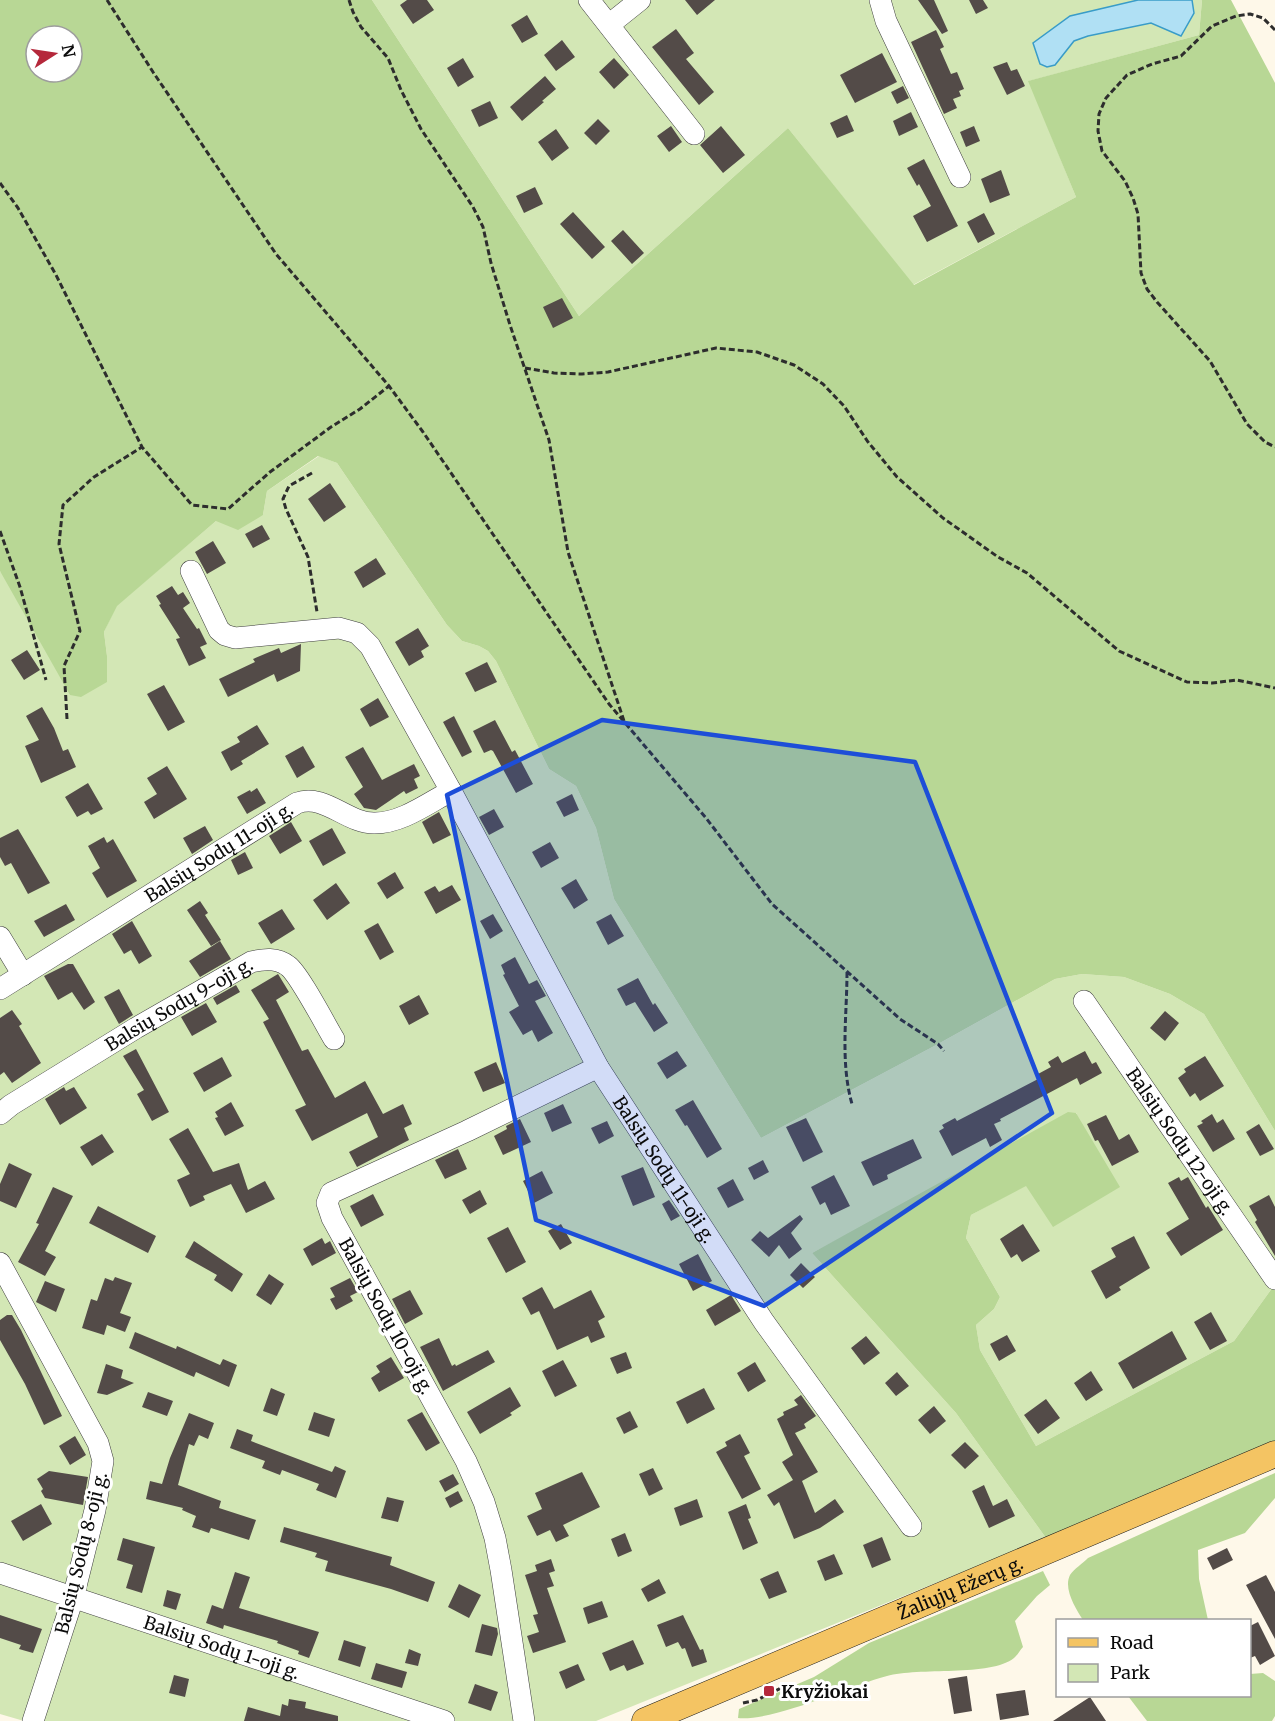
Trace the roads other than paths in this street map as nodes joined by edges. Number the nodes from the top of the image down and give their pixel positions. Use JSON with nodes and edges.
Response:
{"nodes":[{"id":1,"x":590,"y":0,"type":"edge"},
{"id":2,"x":640,"y":0,"type":"edge"},
{"id":3,"x":880,"y":0,"type":"edge"},
{"id":4,"x":610,"y":24,"type":"junction"},
{"id":5,"x":694,"y":134,"type":"dead end"},
{"id":6,"x":960,"y":177,"type":"dead end"},
{"id":7,"x":190,"y":571,"type":"dead end"},
{"id":8,"x":451,"y":791,"type":"junction"},
{"id":9,"x":0,"y":937,"type":"edge"},
{"id":10,"x":23,"y":975,"type":"junction"},
{"id":11,"x":0,"y":989,"type":"edge"},
{"id":12,"x":1084,"y":1001,"type":"dead end"},
{"id":13,"x":333,"y":1039,"type":"dead end"},
{"id":14,"x":598,"y":1067,"type":"junction"},
{"id":15,"x":0,"y":1114,"type":"edge"},
{"id":16,"x":0,"y":1263,"type":"edge"},
{"id":17,"x":1275,"y":1280,"type":"edge"},
{"id":18,"x":1275,"y":1454,"type":"edge"},
{"id":19,"x":912,"y":1526,"type":"dead end"},
{"id":20,"x":0,"y":1573,"type":"edge"},
{"id":21,"x":73,"y":1598,"type":"junction"},
{"id":22,"x":33,"y":1721,"type":"edge"},
{"id":23,"x":444,"y":1721,"type":"edge"},
{"id":24,"x":524,"y":1721,"type":"edge"},
{"id":25,"x":645,"y":1721,"type":"edge"}],
"edges":[{"from":1,"to":4,"type":"street"},
{"from":2,"to":4,"type":"street"},
{"from":3,"to":6,"type":"street"},
{"from":4,"to":5,"type":"street"},
{"from":7,"to":8,"type":"street","name":"Balsių Sodų 11-oji g."},
{"from":8,"to":10,"type":"street","name":"Balsių Sodų 11-oji g."},
{"from":8,"to":14,"type":"street","name":"Balsių Sodų 11-oji g."},
{"from":9,"to":10,"type":"street"},
{"from":10,"to":11,"type":"street","name":"Balsių Sodų 11-oji g."},
{"from":12,"to":17,"type":"street","name":"Balsių Sodų 12-oji g."},
{"from":13,"to":15,"type":"street","name":"Balsių Sodų 9-oji g."},
{"from":14,"to":19,"type":"street","name":"Balsių Sodų 11-oji g."},
{"from":14,"to":24,"type":"street","name":"Balsių Sodų 10-oji g."},
{"from":16,"to":21,"type":"street","name":"Balsių Sodų 8-oji g."},
{"from":18,"to":25,"type":"main road","name":"Žaliųjų Ežerų g."},
{"from":20,"to":21,"type":"street","name":"Balsių Sodų 1-oji g."},
{"from":21,"to":22,"type":"street","name":"Balsių Sodų 8-oji g."},
{"from":21,"to":23,"type":"street","name":"Balsių Sodų 1-oji g."}]}
